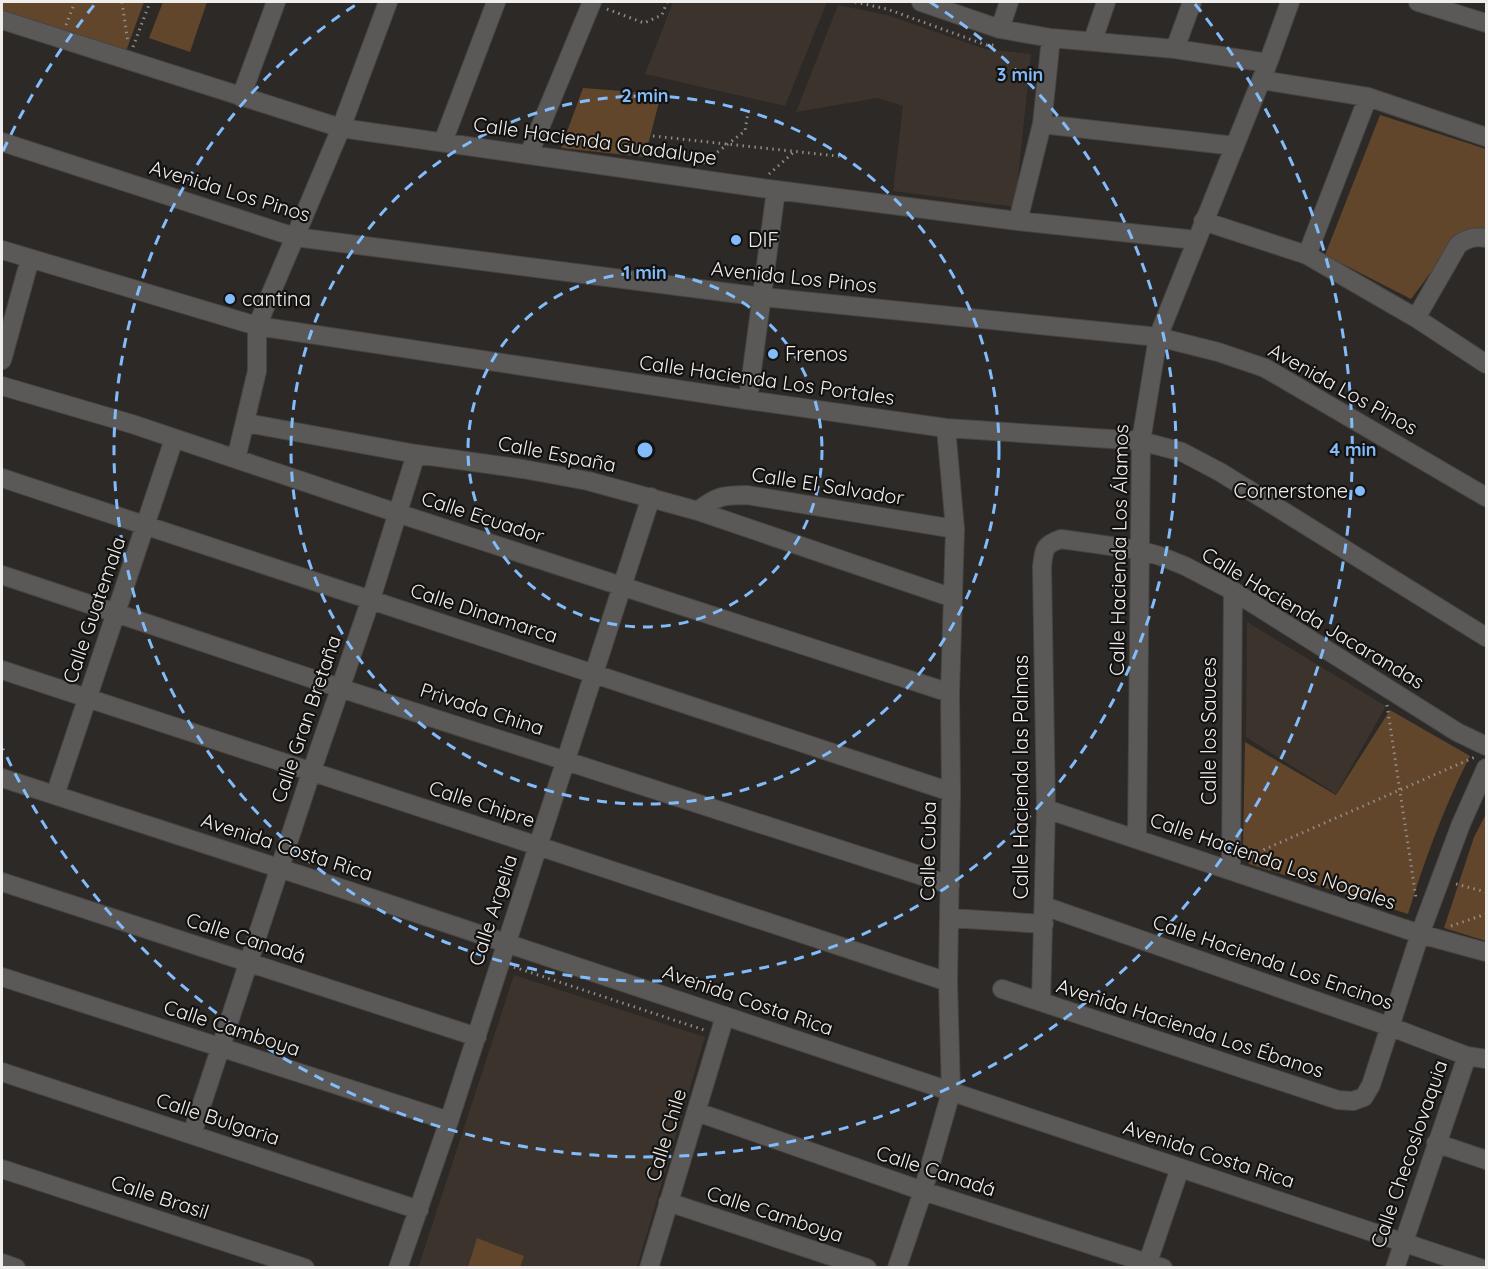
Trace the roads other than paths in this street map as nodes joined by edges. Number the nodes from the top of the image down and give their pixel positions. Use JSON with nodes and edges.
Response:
{"nodes":[{"id":1,"x":276,"y":2,"type":"edge"},
{"id":2,"x":388,"y":2,"type":"edge"},
{"id":3,"x":496,"y":2,"type":"edge"},
{"id":4,"x":921,"y":2,"type":"edge"},
{"id":5,"x":1009,"y":2,"type":"edge"},
{"id":6,"x":1106,"y":2,"type":"edge"},
{"id":7,"x":1192,"y":2,"type":"edge"},
{"id":8,"x":1290,"y":2,"type":"edge"},
{"id":9,"x":1418,"y":2,"type":"edge"},
{"id":10,"x":597,"y":4,"type":"edge"},
{"id":11,"x":2,"y":20,"type":"edge"},
{"id":12,"x":1486,"y":23,"type":"edge"},
{"id":13,"x":1003,"y":38,"type":"junction"},
{"id":14,"x":1051,"y":38,"type":"junction"},
{"id":15,"x":1093,"y":40,"type":"junction"},
{"id":16,"x":1175,"y":49,"type":"junction"},
{"id":17,"x":1265,"y":71,"type":"junction"},
{"id":18,"x":241,"y":97,"type":"junction"},
{"id":19,"x":1368,"y":97,"type":"junction"},
{"id":20,"x":1042,"y":124,"type":"junction"},
{"id":21,"x":340,"y":128,"type":"junction"},
{"id":22,"x":1486,"y":137,"type":"edge"},
{"id":23,"x":2,"y":142,"type":"edge"},
{"id":24,"x":443,"y":142,"type":"junction"},
{"id":25,"x":1235,"y":146,"type":"junction"},
{"id":26,"x":530,"y":154,"type":"junction"},
{"id":27,"x":776,"y":185,"type":"junction"},
{"id":28,"x":1018,"y":221,"type":"junction"},
{"id":29,"x":1203,"y":221,"type":"junction"},
{"id":30,"x":296,"y":237,"type":"junction"},
{"id":31,"x":1486,"y":238,"type":"edge"},
{"id":32,"x":1196,"y":240,"type":"junction"},
{"id":33,"x":2,"y":250,"type":"edge"},
{"id":34,"x":1307,"y":255,"type":"junction"},
{"id":35,"x":30,"y":259,"type":"junction"},
{"id":36,"x":763,"y":297,"type":"junction"},
{"id":37,"x":1416,"y":318,"type":"junction"},
{"id":38,"x":257,"y":326,"type":"junction"},
{"id":39,"x":1158,"y":337,"type":"junction"},
{"id":40,"x":2,"y":352,"type":"edge"},
{"id":41,"x":1486,"y":364,"type":"edge"},
{"id":42,"x":2,"y":386,"type":"edge"},
{"id":43,"x":748,"y":400,"type":"junction"},
{"id":44,"x":246,"y":423,"type":"junction"},
{"id":45,"x":946,"y":428,"type":"junction"},
{"id":46,"x":174,"y":439,"type":"junction"},
{"id":47,"x":1140,"y":441,"type":"junction"},
{"id":48,"x":416,"y":454,"type":"junction"},
{"id":49,"x":236,"y":459,"type":"junction"},
{"id":50,"x":2,"y":478,"type":"edge"},
{"id":51,"x":651,"y":497,"type":"junction"},
{"id":52,"x":1486,"y":497,"type":"edge"},
{"id":53,"x":698,"y":512,"type":"junction"},
{"id":54,"x":398,"y":513,"type":"junction"},
{"id":55,"x":146,"y":527,"type":"junction"},
{"id":56,"x":955,"y":528,"type":"junction"},
{"id":57,"x":1043,"y":550,"type":"joint"},
{"id":58,"x":1139,"y":550,"type":"junction"},
{"id":59,"x":2,"y":574,"type":"edge"},
{"id":60,"x":623,"y":586,"type":"junction"},
{"id":61,"x":1233,"y":591,"type":"junction"},
{"id":62,"x":953,"y":598,"type":"junction"},
{"id":63,"x":370,"y":599,"type":"junction"},
{"id":64,"x":117,"y":612,"type":"junction"},
{"id":65,"x":1486,"y":638,"type":"edge"},
{"id":66,"x":2,"y":670,"type":"edge"},
{"id":67,"x":594,"y":674,"type":"junction"},
{"id":68,"x":340,"y":688,"type":"junction"},
{"id":69,"x":950,"y":693,"type":"junction"},
{"id":70,"x":89,"y":698,"type":"junction"},
{"id":71,"x":1480,"y":759,"type":"edge"},
{"id":72,"x":566,"y":760,"type":"junction"},
{"id":73,"x":311,"y":773,"type":"junction"},
{"id":74,"x":2,"y":778,"type":"edge"},
{"id":75,"x":951,"y":792,"type":"junction"},
{"id":76,"x":55,"y":795,"type":"junction"},
{"id":77,"x":1046,"y":809,"type":"junction"},
{"id":78,"x":1137,"y":838,"type":"junction"},
{"id":79,"x":538,"y":846,"type":"junction"},
{"id":80,"x":1236,"y":866,"type":"junction"},
{"id":81,"x":280,"y":868,"type":"junction"},
{"id":82,"x":2,"y":882,"type":"edge"},
{"id":83,"x":950,"y":885,"type":"junction"},
{"id":84,"x":1044,"y":915,"type":"junction"},
{"id":85,"x":950,"y":918,"type":"junction"},
{"id":86,"x":1420,"y":934,"type":"junction"},
{"id":87,"x":505,"y":943,"type":"junction"},
{"id":88,"x":1486,"y":952,"type":"edge"},
{"id":89,"x":249,"y":962,"type":"junction"},
{"id":90,"x":2,"y":977,"type":"edge"},
{"id":91,"x":948,"y":982,"type":"junction"},
{"id":92,"x":1002,"y":989,"type":"dead end"},
{"id":93,"x":1041,"y":1002,"type":"junction"},
{"id":94,"x":725,"y":1016,"type":"junction"},
{"id":95,"x":1391,"y":1027,"type":"junction"},
{"id":96,"x":477,"y":1037,"type":"junction"},
{"id":97,"x":221,"y":1048,"type":"junction"},
{"id":98,"x":1467,"y":1056,"type":"junction"},
{"id":99,"x":1486,"y":1059,"type":"edge"},
{"id":100,"x":2,"y":1072,"type":"edge"},
{"id":101,"x":951,"y":1092,"type":"junction"},
{"id":102,"x":697,"y":1112,"type":"junction"},
{"id":103,"x":449,"y":1122,"type":"junction"},
{"id":104,"x":192,"y":1134,"type":"junction"},
{"id":105,"x":1436,"y":1143,"type":"junction"},
{"id":106,"x":1486,"y":1160,"type":"edge"},
{"id":107,"x":1180,"y":1168,"type":"junction"},
{"id":108,"x":2,"y":1169,"type":"edge"},
{"id":109,"x":923,"y":1191,"type":"junction"},
{"id":110,"x":668,"y":1202,"type":"junction"},
{"id":111,"x":419,"y":1210,"type":"junction"},
{"id":112,"x":1403,"y":1242,"type":"junction"},
{"id":113,"x":2,"y":1263,"type":"edge"},
{"id":114,"x":1152,"y":1266,"type":"edge"},
{"id":115,"x":16,"y":1268,"type":"edge"},
{"id":116,"x":305,"y":1268,"type":"edge"},
{"id":117,"x":398,"y":1268,"type":"edge"},
{"id":118,"x":649,"y":1268,"type":"edge"},
{"id":119,"x":867,"y":1268,"type":"edge"},
{"id":120,"x":897,"y":1268,"type":"edge"},
{"id":121,"x":1395,"y":1268,"type":"edge"},
{"id":122,"x":1480,"y":1268,"type":"edge"}],
"edges":[{"from":1,"to":18,"type":"street"},
{"from":2,"to":21,"type":"street"},
{"from":3,"to":24,"type":"street"},
{"from":4,"to":13,"type":"street"},
{"from":5,"to":13,"type":"street"},
{"from":6,"to":15,"type":"street"},
{"from":7,"to":16,"type":"street"},
{"from":8,"to":17,"type":"street","name":"Calle Hacienda Los Álamos"},
{"from":9,"to":12,"type":"street"},
{"from":10,"to":26,"type":"street"},
{"from":11,"to":18,"type":"street","name":"Calle Hacienda Guadalupe"},
{"from":13,"to":14,"type":"street"},
{"from":14,"to":15,"type":"street"},
{"from":14,"to":20,"type":"street"},
{"from":15,"to":16,"type":"street"},
{"from":16,"to":17,"type":"street"},
{"from":17,"to":19,"type":"street"},
{"from":17,"to":25,"type":"street","name":"Calle Hacienda Los Álamos"},
{"from":18,"to":21,"type":"street","name":"Calle Hacienda Guadalupe"},
{"from":19,"to":22,"type":"street"},
{"from":19,"to":34,"type":"street"},
{"from":20,"to":25,"type":"street"},
{"from":20,"to":28,"type":"street"},
{"from":21,"to":24,"type":"street","name":"Calle Hacienda Guadalupe"},
{"from":21,"to":30,"type":"street"},
{"from":23,"to":30,"type":"street","name":"Avenida Los Pinos"},
{"from":24,"to":26,"type":"street","name":"Calle Hacienda Guadalupe"},
{"from":25,"to":29,"type":"street","name":"Calle Hacienda Los Álamos"},
{"from":26,"to":27,"type":"street","name":"Calle Hacienda Guadalupe"},
{"from":27,"to":28,"type":"street","name":"Calle Hacienda Guadalupe"},
{"from":27,"to":36,"type":"street"},
{"from":28,"to":32,"type":"street","name":"Calle Hacienda Guadalupe"},
{"from":29,"to":32,"type":"street","name":"Calle Hacienda Los Álamos"},
{"from":29,"to":34,"type":"street"},
{"from":30,"to":36,"type":"street","name":"Avenida Los Pinos"},
{"from":30,"to":38,"type":"street"},
{"from":31,"to":37,"type":"street"},
{"from":32,"to":39,"type":"street","name":"Calle Hacienda Los Álamos"},
{"from":33,"to":35,"type":"street","name":"Calle Hacienda Los Portales"},
{"from":34,"to":37,"type":"street"},
{"from":35,"to":38,"type":"street","name":"Calle Hacienda Los Portales"},
{"from":35,"to":40,"type":"street"},
{"from":36,"to":39,"type":"street","name":"Avenida Los Pinos"},
{"from":36,"to":43,"type":"street"},
{"from":37,"to":41,"type":"street"},
{"from":38,"to":43,"type":"street","name":"Calle Hacienda Los Portales"},
{"from":38,"to":44,"type":"street"},
{"from":39,"to":47,"type":"street","name":"Calle Hacienda Los Álamos"},
{"from":39,"to":52,"type":"street","name":"Avenida Los Pinos"},
{"from":42,"to":46,"type":"street","name":"Calle Ecuador"},
{"from":43,"to":45,"type":"street","name":"Calle Hacienda Los Portales"},
{"from":44,"to":48,"type":"street","name":"Calle España"},
{"from":44,"to":49,"type":"street"},
{"from":45,"to":47,"type":"street","name":"Calle Hacienda Los Portales"},
{"from":45,"to":56,"type":"street","name":"Calle Cuba"},
{"from":46,"to":49,"type":"street","name":"Calle Ecuador"},
{"from":46,"to":55,"type":"street","name":"Calle Guatemala"},
{"from":47,"to":58,"type":"street","name":"Calle Hacienda Los Álamos"},
{"from":47,"to":65,"type":"street","name":"Calle Hacienda Los Portales"},
{"from":48,"to":51,"type":"street","name":"Calle España"},
{"from":48,"to":54,"type":"street","name":"Calle Gran Bretaña"},
{"from":49,"to":54,"type":"street","name":"Calle Ecuador"},
{"from":50,"to":55,"type":"street","name":"Calle Dinamarca"},
{"from":51,"to":53,"type":"street","name":"Calle España"},
{"from":51,"to":60,"type":"street","name":"Calle Argelia"},
{"from":53,"to":56,"type":"street","name":"Calle El Salvador"},
{"from":53,"to":62,"type":"street","name":"Calle España"},
{"from":54,"to":60,"type":"street","name":"Calle Ecuador"},
{"from":54,"to":63,"type":"street","name":"Calle Gran Bretaña"},
{"from":55,"to":63,"type":"street","name":"Calle Dinamarca"},
{"from":55,"to":64,"type":"street","name":"Calle Guatemala"},
{"from":56,"to":62,"type":"street","name":"Calle Cuba"},
{"from":57,"to":58,"type":"street","name":"Calle Hacienda Jacarandas"},
{"from":57,"to":77,"type":"street","name":"Calle Hacienda las Palmas"},
{"from":58,"to":61,"type":"street","name":"Calle Hacienda Jacarandas"},
{"from":58,"to":78,"type":"street","name":"Calle Hacienda Los Álamos"},
{"from":59,"to":64,"type":"street","name":"Privada China"},
{"from":60,"to":67,"type":"street","name":"Calle Argelia"},
{"from":60,"to":69,"type":"street","name":"Calle Ecuador"},
{"from":61,"to":71,"type":"street","name":"Calle Hacienda Jacarandas"},
{"from":61,"to":80,"type":"street","name":"Calle los Sauces"},
{"from":62,"to":69,"type":"street","name":"Calle Cuba"},
{"from":63,"to":67,"type":"street","name":"Calle Dinamarca"},
{"from":63,"to":68,"type":"street","name":"Calle Gran Bretaña"},
{"from":64,"to":68,"type":"street","name":"Privada China"},
{"from":64,"to":70,"type":"street","name":"Calle Guatemala"},
{"from":66,"to":70,"type":"street","name":"Calle Chipre"},
{"from":67,"to":72,"type":"street","name":"Calle Argelia"},
{"from":67,"to":75,"type":"street","name":"Calle Dinamarca"},
{"from":68,"to":72,"type":"street","name":"Privada China"},
{"from":68,"to":73,"type":"street","name":"Calle Gran Bretaña"},
{"from":69,"to":75,"type":"street","name":"Calle Cuba"},
{"from":70,"to":73,"type":"street","name":"Calle Chipre"},
{"from":70,"to":76,"type":"street","name":"Calle Guatemala"},
{"from":71,"to":86,"type":"street"},
{"from":72,"to":79,"type":"street","name":"Calle Argelia"},
{"from":72,"to":83,"type":"street","name":"Privada China"},
{"from":73,"to":79,"type":"street","name":"Calle Chipre"},
{"from":73,"to":81,"type":"street","name":"Calle Gran Bretaña"},
{"from":74,"to":76,"type":"street","name":"Avenida Costa Rica"},
{"from":75,"to":83,"type":"street","name":"Calle Cuba"},
{"from":76,"to":81,"type":"street","name":"Avenida Costa Rica"},
{"from":77,"to":78,"type":"street","name":"Calle Hacienda Los Nogales"},
{"from":77,"to":84,"type":"street","name":"Calle Hacienda las Palmas"},
{"from":78,"to":80,"type":"street","name":"Calle Hacienda Los Nogales"},
{"from":79,"to":87,"type":"street","name":"Calle Argelia"},
{"from":79,"to":91,"type":"street","name":"Calle Chipre"},
{"from":80,"to":86,"type":"street","name":"Calle Hacienda Los Nogales"},
{"from":81,"to":87,"type":"street","name":"Avenida Costa Rica"},
{"from":81,"to":89,"type":"street","name":"Calle Gran Bretaña"},
{"from":82,"to":89,"type":"street","name":"Calle Canadá"},
{"from":83,"to":85,"type":"street","name":"Calle Cuba"},
{"from":84,"to":85,"type":"street","name":"Calle Hacienda Los Encinos"},
{"from":84,"to":93,"type":"street","name":"Calle Hacienda las Palmas"},
{"from":84,"to":95,"type":"street","name":"Calle Hacienda Los Encinos"},
{"from":85,"to":91,"type":"street","name":"Calle Cuba"},
{"from":86,"to":88,"type":"street","name":"Calle Hacienda Los Nogales"},
{"from":86,"to":95,"type":"street"},
{"from":87,"to":94,"type":"street","name":"Avenida Costa Rica"},
{"from":87,"to":96,"type":"street","name":"Calle Argelia"},
{"from":89,"to":96,"type":"street","name":"Calle Canadá"},
{"from":89,"to":97,"type":"street","name":"Calle Gran Bretaña"},
{"from":90,"to":97,"type":"street","name":"Calle Camboya"},
{"from":91,"to":101,"type":"street","name":"Calle Cuba"},
{"from":92,"to":93,"type":"street","name":"Avenida Hacienda Los Ébanos"},
{"from":93,"to":95,"type":"street","name":"Avenida Hacienda Los Ébanos"},
{"from":94,"to":101,"type":"street","name":"Avenida Costa Rica"},
{"from":94,"to":102,"type":"street","name":"Calle Chile"},
{"from":95,"to":98,"type":"street","name":"Calle Hacienda Los Encinos"},
{"from":96,"to":103,"type":"street","name":"Calle Argelia"},
{"from":97,"to":103,"type":"street","name":"Calle Camboya"},
{"from":97,"to":104,"type":"street","name":"Calle Gran Bretaña"},
{"from":98,"to":99,"type":"street","name":"Calle Hacienda Los Encinos"},
{"from":98,"to":105,"type":"street","name":"Calle Checoslovaquia"},
{"from":100,"to":104,"type":"street","name":"Calle Bulgaria"},
{"from":101,"to":107,"type":"street","name":"Avenida Costa Rica"},
{"from":101,"to":109,"type":"street","name":"Calle Cuba"},
{"from":102,"to":109,"type":"street","name":"Calle Canadá"},
{"from":102,"to":110,"type":"street","name":"Calle Chile"},
{"from":103,"to":111,"type":"street","name":"Calle Argelia"},
{"from":104,"to":111,"type":"street","name":"Calle Bulgaria"},
{"from":105,"to":106,"type":"street"},
{"from":105,"to":112,"type":"street","name":"Calle Checoslovaquia"},
{"from":107,"to":112,"type":"street","name":"Avenida Costa Rica"},
{"from":107,"to":114,"type":"street"},
{"from":108,"to":116,"type":"street","name":"Calle Brasil"},
{"from":109,"to":114,"type":"street","name":"Calle Canadá"},
{"from":109,"to":120,"type":"street","name":"Calle Cuba"},
{"from":110,"to":118,"type":"street","name":"Calle Chile"},
{"from":110,"to":119,"type":"street","name":"Calle Camboya"},
{"from":111,"to":117,"type":"street","name":"Calle Argelia"},
{"from":112,"to":121,"type":"street","name":"Calle Checoslovaquia"},
{"from":112,"to":122,"type":"street","name":"Avenida Costa Rica"},
{"from":113,"to":115,"type":"street"}]}
